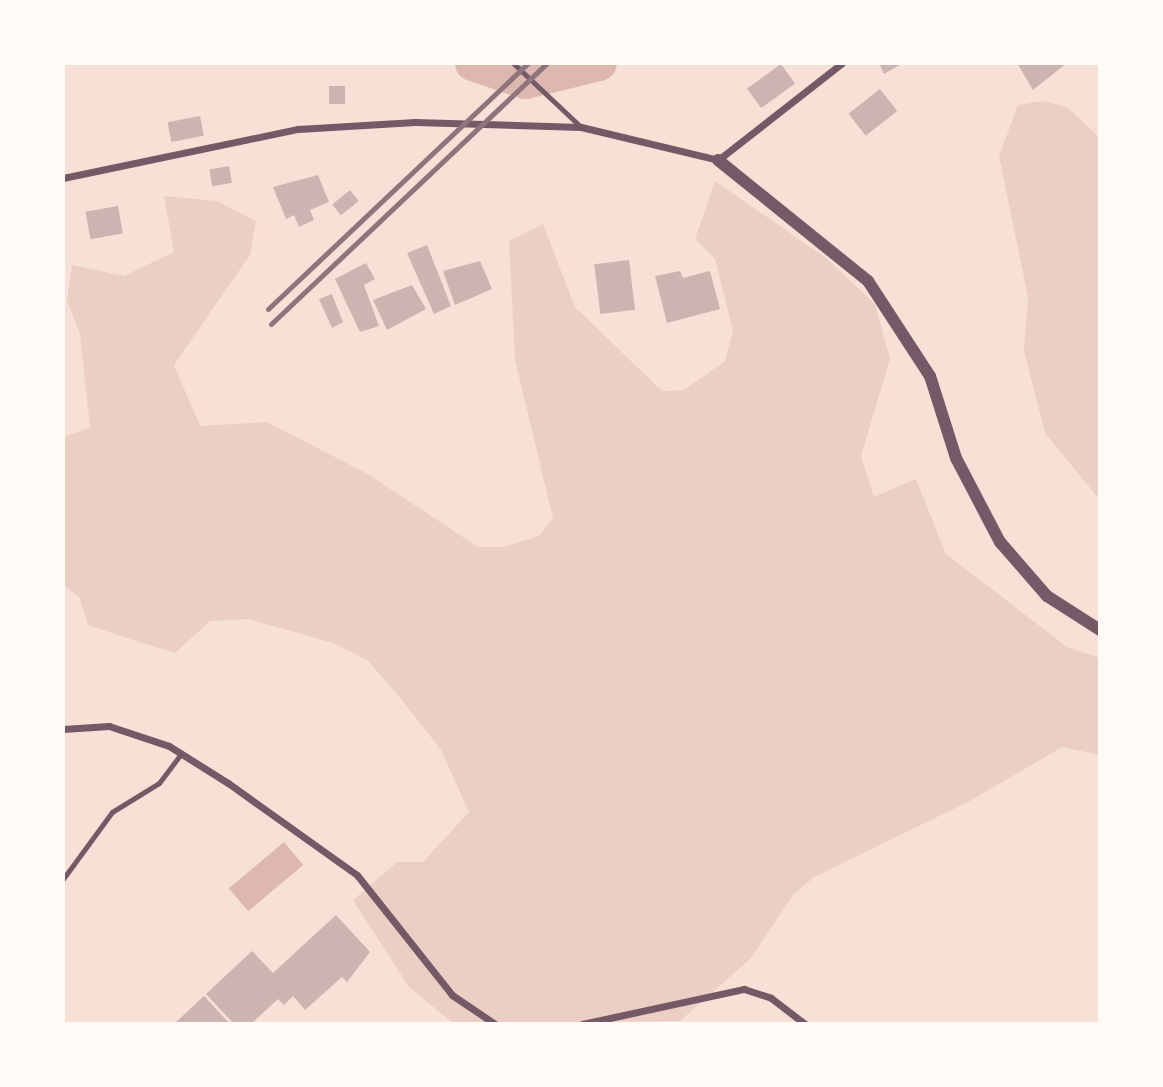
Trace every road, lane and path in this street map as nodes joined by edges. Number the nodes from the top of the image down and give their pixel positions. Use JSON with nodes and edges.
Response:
{"nodes":[{"id":1,"x":513,"y":63,"type":"edge"},
{"id":2,"x":842,"y":63,"type":"edge"},
{"id":3,"x":581,"y":127,"type":"junction"},
{"id":4,"x":718,"y":160,"type":"junction"},
{"id":5,"x":63,"y":178,"type":"edge"},
{"id":6,"x":1100,"y":630,"type":"edge"},
{"id":7,"x":63,"y":729,"type":"edge"},
{"id":8,"x":181,"y":754,"type":"junction"},
{"id":9,"x":63,"y":879,"type":"edge"},
{"id":10,"x":495,"y":1024,"type":"edge"},
{"id":11,"x":582,"y":1024,"type":"edge"},
{"id":12,"x":805,"y":1024,"type":"edge"}],
"edges":[{"from":1,"to":3,"type":"lane"},
{"from":2,"to":4,"type":"street"},
{"from":3,"to":4,"type":"street"},
{"from":3,"to":5,"type":"street"},
{"from":4,"to":6,"type":"street"},
{"from":7,"to":8,"type":"street"},
{"from":8,"to":9,"type":"lane"},
{"from":8,"to":10,"type":"street"},
{"from":11,"to":12,"type":"street"}]}
